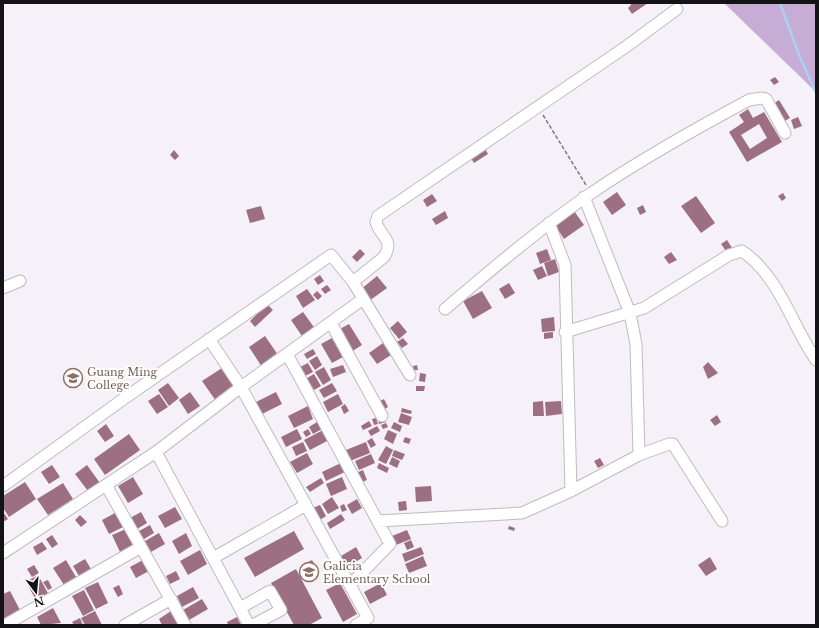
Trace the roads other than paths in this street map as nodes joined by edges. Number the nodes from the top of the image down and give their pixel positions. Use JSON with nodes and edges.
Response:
{"nodes":[{"id":1,"x":677,"y":9,"type":"dead end"},
{"id":2,"x":785,"y":133,"type":"dead end"},
{"id":3,"x":588,"y":195,"type":"junction"},
{"id":4,"x":549,"y":223,"type":"junction"},
{"id":5,"x":20,"y":281,"type":"dead end"},
{"id":6,"x":353,"y":282,"type":"junction"},
{"id":7,"x":3,"y":288,"type":"edge"},
{"id":8,"x":363,"y":299,"type":"junction"},
{"id":9,"x":445,"y":309,"type":"dead end"},
{"id":10,"x":630,"y":313,"type":"junction"},
{"id":11,"x":331,"y":323,"type":"junction"},
{"id":12,"x":565,"y":332,"type":"junction"},
{"id":13,"x":209,"y":339,"type":"junction"},
{"id":14,"x":287,"y":354,"type":"junction"},
{"id":15,"x":816,"y":360,"type":"edge"},
{"id":16,"x":410,"y":375,"type":"dead end"},
{"id":17,"x":241,"y":387,"type":"junction"},
{"id":18,"x":382,"y":416,"type":"dead end"},
{"id":19,"x":156,"y":452,"type":"junction"},
{"id":20,"x":639,"y":455,"type":"junction"},
{"id":21,"x":106,"y":485,"type":"junction"},
{"id":22,"x":3,"y":486,"type":"edge"},
{"id":23,"x":571,"y":491,"type":"junction"},
{"id":24,"x":306,"y":505,"type":"junction"},
{"id":25,"x":378,"y":521,"type":"junction"},
{"id":26,"x":722,"y":521,"type":"dead end"},
{"id":27,"x":141,"y":546,"type":"junction"},
{"id":28,"x":3,"y":553,"type":"edge"},
{"id":29,"x":213,"y":558,"type":"junction"},
{"id":30,"x":350,"y":585,"type":"junction"},
{"id":31,"x":170,"y":599,"type":"junction"},
{"id":32,"x":240,"y":608,"type":"junction"},
{"id":33,"x":5,"y":625,"type":"edge"},
{"id":34,"x":125,"y":625,"type":"edge"},
{"id":35,"x":185,"y":625,"type":"edge"},
{"id":36,"x":249,"y":625,"type":"edge"},
{"id":37,"x":253,"y":625,"type":"edge"},
{"id":38,"x":356,"y":625,"type":"edge"}],
"edges":[{"from":1,"to":6,"type":"street"},
{"from":2,"to":3,"type":"street"},
{"from":3,"to":4,"type":"street"},
{"from":3,"to":10,"type":"street"},
{"from":4,"to":9,"type":"street"},
{"from":4,"to":12,"type":"street"},
{"from":5,"to":7,"type":"street"},
{"from":6,"to":8,"type":"street"},
{"from":6,"to":13,"type":"street"},
{"from":8,"to":11,"type":"street"},
{"from":8,"to":16,"type":"street"},
{"from":10,"to":12,"type":"street"},
{"from":10,"to":15,"type":"street"},
{"from":10,"to":20,"type":"street"},
{"from":11,"to":14,"type":"street"},
{"from":11,"to":18,"type":"street"},
{"from":12,"to":23,"type":"street"},
{"from":13,"to":17,"type":"street"},
{"from":13,"to":22,"type":"street"},
{"from":14,"to":17,"type":"street"},
{"from":14,"to":25,"type":"street"},
{"from":17,"to":19,"type":"street"},
{"from":17,"to":24,"type":"street"},
{"from":19,"to":21,"type":"street"},
{"from":19,"to":29,"type":"street"},
{"from":20,"to":23,"type":"street"},
{"from":20,"to":26,"type":"street"},
{"from":21,"to":27,"type":"street"},
{"from":21,"to":28,"type":"street"},
{"from":23,"to":25,"type":"street"},
{"from":24,"to":29,"type":"street"},
{"from":24,"to":30,"type":"street"},
{"from":25,"to":30,"type":"street"},
{"from":27,"to":31,"type":"street"},
{"from":27,"to":33,"type":"street"},
{"from":29,"to":32,"type":"street"},
{"from":30,"to":38,"type":"street"},
{"from":31,"to":34,"type":"street"},
{"from":31,"to":35,"type":"street"},
{"from":32,"to":36,"type":"street"},
{"from":32,"to":37,"type":"street"}]}
